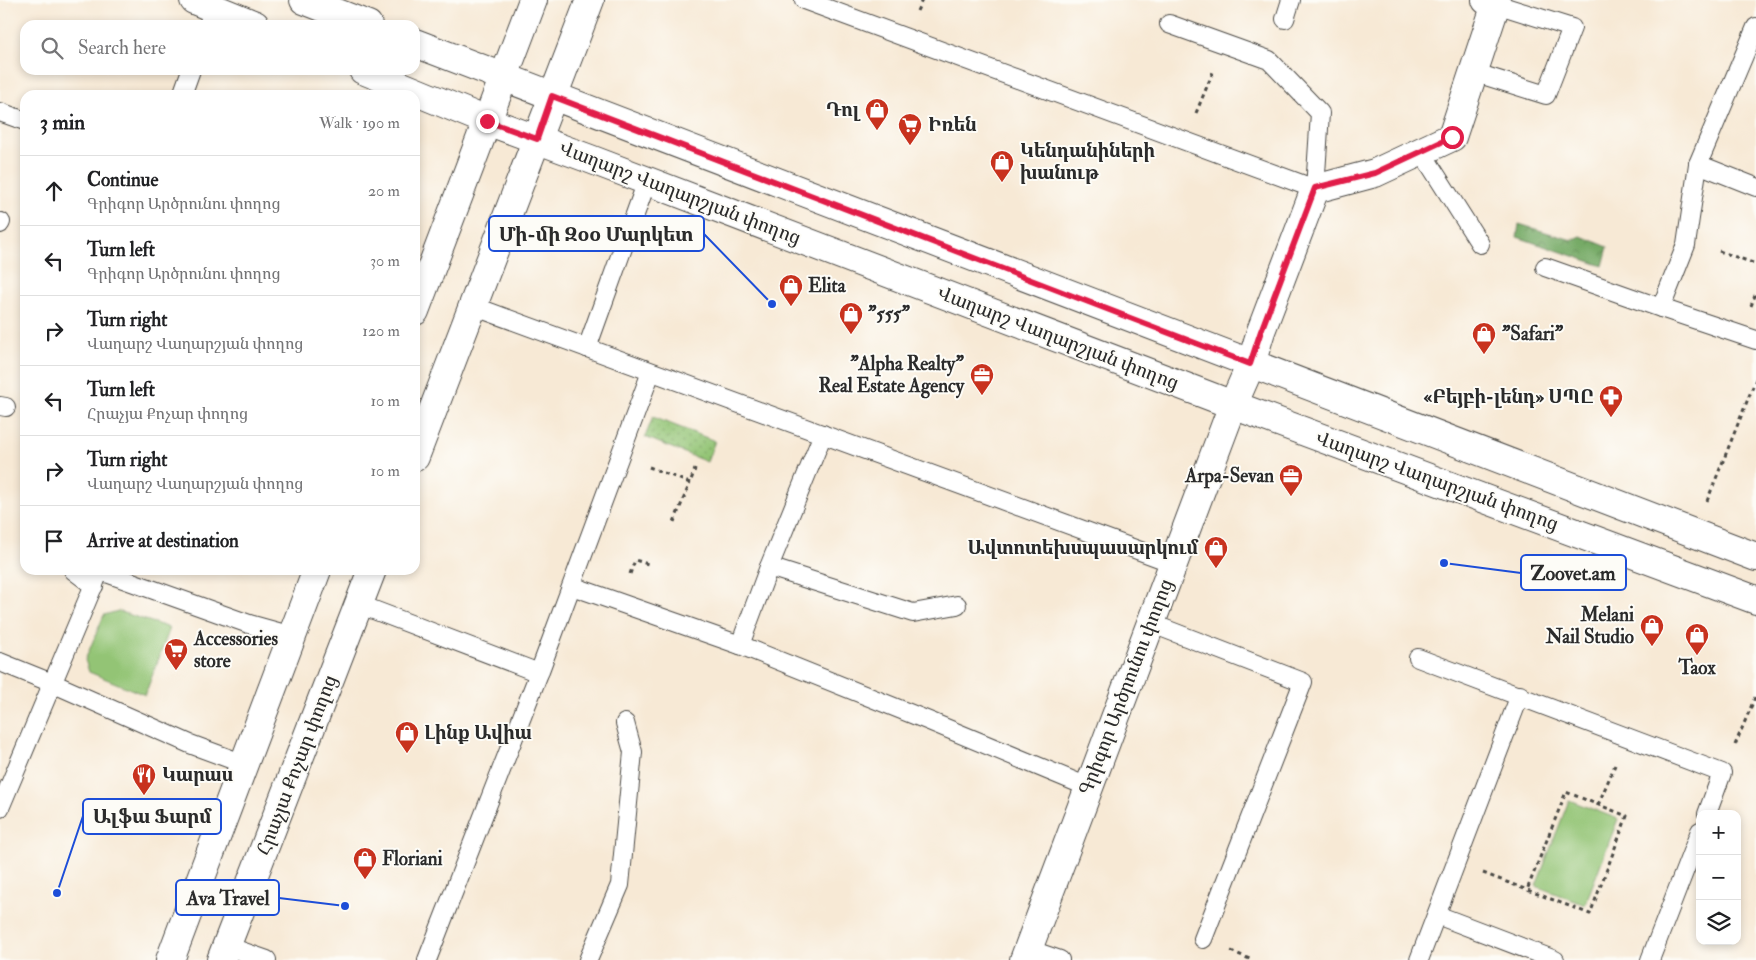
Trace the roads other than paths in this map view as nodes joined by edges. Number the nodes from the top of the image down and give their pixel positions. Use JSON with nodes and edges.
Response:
{"nodes":[{"id":1,"x":304,"y":0,"type":"edge"},
{"id":2,"x":533,"y":0,"type":"edge"},
{"id":3,"x":590,"y":0,"type":"edge"},
{"id":4,"x":804,"y":0,"type":"edge"},
{"id":5,"x":1292,"y":0,"type":"edge"},
{"id":6,"x":1491,"y":2,"type":"edge"},
{"id":7,"x":205,"y":11,"type":"edge"},
{"id":8,"x":1285,"y":19,"type":"dead end"},
{"id":9,"x":237,"y":20,"type":"edge"},
{"id":10,"x":355,"y":20,"type":"edge"},
{"id":11,"x":1169,"y":24,"type":"dead end"},
{"id":12,"x":1756,"y":27,"type":"edge"},
{"id":13,"x":420,"y":45,"type":"edge"},
{"id":14,"x":1473,"y":72,"type":"junction"},
{"id":15,"x":189,"y":75,"type":"edge"},
{"id":16,"x":375,"y":75,"type":"edge"},
{"id":17,"x":504,"y":76,"type":"junction"},
{"id":18,"x":184,"y":90,"type":"edge"},
{"id":19,"x":412,"y":90,"type":"edge"},
{"id":20,"x":420,"y":93,"type":"edge"},
{"id":21,"x":552,"y":96,"type":"junction"},
{"id":22,"x":0,"y":112,"type":"edge"},
{"id":23,"x":20,"y":118,"type":"edge"},
{"id":24,"x":487,"y":121,"type":"junction"},
{"id":25,"x":537,"y":139,"type":"junction"},
{"id":26,"x":1421,"y":151,"type":"junction"},
{"id":27,"x":1698,"y":164,"type":"junction"},
{"id":28,"x":647,"y":181,"type":"junction"},
{"id":29,"x":1756,"y":187,"type":"edge"},
{"id":30,"x":1315,"y":188,"type":"junction"},
{"id":31,"x":1480,"y":244,"type":"dead end"},
{"id":32,"x":1545,"y":267,"type":"dead end"},
{"id":33,"x":420,"y":298,"type":"edge"},
{"id":34,"x":473,"y":306,"type":"junction"},
{"id":35,"x":1661,"y":308,"type":"junction"},
{"id":36,"x":1756,"y":340,"type":"edge"},
{"id":37,"x":587,"y":348,"type":"junction"},
{"id":38,"x":1250,"y":364,"type":"junction"},
{"id":39,"x":651,"y":372,"type":"junction"},
{"id":40,"x":1233,"y":405,"type":"junction"},
{"id":41,"x":823,"y":434,"type":"junction"},
{"id":42,"x":420,"y":444,"type":"edge"},
{"id":43,"x":1755,"y":555,"type":"edge"},
{"id":44,"x":1173,"y":563,"type":"junction"},
{"id":45,"x":769,"y":567,"type":"junction"},
{"id":46,"x":315,"y":575,"type":"edge"},
{"id":47,"x":370,"y":575,"type":"edge"},
{"id":48,"x":98,"y":576,"type":"edge"},
{"id":49,"x":572,"y":586,"type":"junction"},
{"id":50,"x":1756,"y":600,"type":"edge"},
{"id":51,"x":358,"y":604,"type":"junction"},
{"id":52,"x":957,"y":605,"type":"dead end"},
{"id":53,"x":1150,"y":623,"type":"junction"},
{"id":54,"x":292,"y":636,"type":"junction"},
{"id":55,"x":740,"y":645,"type":"junction"},
{"id":56,"x":1418,"y":658,"type":"dead end"},
{"id":57,"x":0,"y":662,"type":"edge"},
{"id":58,"x":539,"y":673,"type":"junction"},
{"id":59,"x":52,"y":683,"type":"junction"},
{"id":60,"x":1520,"y":695,"type":"junction"},
{"id":61,"x":625,"y":723,"type":"dead end"},
{"id":62,"x":244,"y":764,"type":"junction"},
{"id":63,"x":1088,"y":787,"type":"junction"},
{"id":64,"x":0,"y":808,"type":"edge"},
{"id":65,"x":1708,"y":810,"type":"edge"},
{"id":66,"x":1696,"y":842,"type":"edge"},
{"id":67,"x":1437,"y":915,"type":"junction"},
{"id":68,"x":1203,"y":939,"type":"dead end"},
{"id":69,"x":224,"y":953,"type":"edge"},
{"id":70,"x":1026,"y":954,"type":"edge"},
{"id":71,"x":170,"y":960,"type":"edge"},
{"id":72,"x":266,"y":960,"type":"edge"},
{"id":73,"x":427,"y":960,"type":"edge"},
{"id":74,"x":588,"y":960,"type":"edge"},
{"id":75,"x":1060,"y":960,"type":"edge"},
{"id":76,"x":1419,"y":960,"type":"edge"},
{"id":77,"x":1555,"y":960,"type":"edge"},
{"id":78,"x":1650,"y":960,"type":"edge"}],
"edges":[{"from":1,"to":10,"type":"main road"},
{"from":2,"to":17,"type":"main road"},
{"from":3,"to":21,"type":"main road"},
{"from":4,"to":30,"type":"lane"},
{"from":5,"to":8,"type":"lane"},
{"from":6,"to":14,"type":"main road"},
{"from":6,"to":14,"type":"lane"},
{"from":7,"to":9,"type":"main road"},
{"from":11,"to":30,"type":"lane"},
{"from":12,"to":27,"type":"lane"},
{"from":13,"to":17,"type":"main road"},
{"from":14,"to":26,"type":"main road"},
{"from":15,"to":18,"type":"lane"},
{"from":16,"to":19,"type":"main road","name":"Վաղարշ Վաղարշյան փողոց"},
{"from":17,"to":21,"type":"main road"},
{"from":17,"to":24,"type":"main road"},
{"from":20,"to":24,"type":"main road","name":"Վաղարշ Վաղարշյան փողոց"},
{"from":21,"to":25,"type":"main road"},
{"from":21,"to":38,"type":"main road"},
{"from":22,"to":23,"type":"lane"},
{"from":24,"to":25,"type":"main road","name":"Վաղարշ Վաղարշյան փողոց"},
{"from":24,"to":33,"type":"main road"},
{"from":25,"to":28,"type":"main road","name":"Վաղարշ Վաղարշյան փողոց"},
{"from":25,"to":34,"type":"main road"},
{"from":26,"to":30,"type":"main road"},
{"from":26,"to":31,"type":"lane"},
{"from":27,"to":29,"type":"lane"},
{"from":27,"to":35,"type":"lane"},
{"from":28,"to":37,"type":"lane"},
{"from":28,"to":40,"type":"main road","name":"Վաղարշ Վաղարշյան փողոց"},
{"from":30,"to":38,"type":"main road","name":"Գրիգոր Արծրունու փողոց"},
{"from":32,"to":35,"type":"lane"},
{"from":34,"to":37,"type":"lane"},
{"from":34,"to":42,"type":"main road"},
{"from":35,"to":36,"type":"lane"},
{"from":37,"to":39,"type":"lane"},
{"from":38,"to":40,"type":"main road","name":"Գրիգոր Արծրունու փողոց"},
{"from":38,"to":43,"type":"main road"},
{"from":39,"to":41,"type":"lane"},
{"from":39,"to":49,"type":"lane"},
{"from":40,"to":44,"type":"main road","name":"Գրիգոր Արծրունու փողոց"},
{"from":40,"to":50,"type":"main road","name":"Վաղարշ Վաղարշյան փողոց"},
{"from":41,"to":44,"type":"lane"},
{"from":41,"to":45,"type":"lane"},
{"from":44,"to":53,"type":"main road","name":"Գրիգոր Արծրունու փողոց"},
{"from":45,"to":52,"type":"lane"},
{"from":45,"to":55,"type":"lane"},
{"from":46,"to":54,"type":"main road"},
{"from":47,"to":51,"type":"main road","name":"Հրաչյա Քոչար փողոց"},
{"from":48,"to":54,"type":"lane"},
{"from":48,"to":59,"type":"lane"},
{"from":49,"to":55,"type":"lane"},
{"from":49,"to":58,"type":"lane"},
{"from":51,"to":58,"type":"lane"},
{"from":51,"to":69,"type":"main road","name":"Հրաչյա Քոչար փողոց"},
{"from":53,"to":63,"type":"main road","name":"Գրիգոր Արծրունու փողոց"},
{"from":53,"to":68,"type":"lane"},
{"from":54,"to":62,"type":"main road"},
{"from":55,"to":63,"type":"lane"},
{"from":56,"to":60,"type":"lane"},
{"from":57,"to":59,"type":"lane"},
{"from":58,"to":73,"type":"lane"},
{"from":59,"to":62,"type":"lane"},
{"from":59,"to":64,"type":"lane"},
{"from":60,"to":65,"type":"lane"},
{"from":60,"to":67,"type":"lane"},
{"from":61,"to":74,"type":"lane"},
{"from":62,"to":71,"type":"main road"},
{"from":63,"to":70,"type":"main road","name":"Գրիգոր Արծրունու փողոց"},
{"from":66,"to":78,"type":"lane"},
{"from":67,"to":76,"type":"lane"},
{"from":67,"to":77,"type":"lane"},
{"from":69,"to":72,"type":"lane"},
{"from":70,"to":75,"type":"lane"}]}
